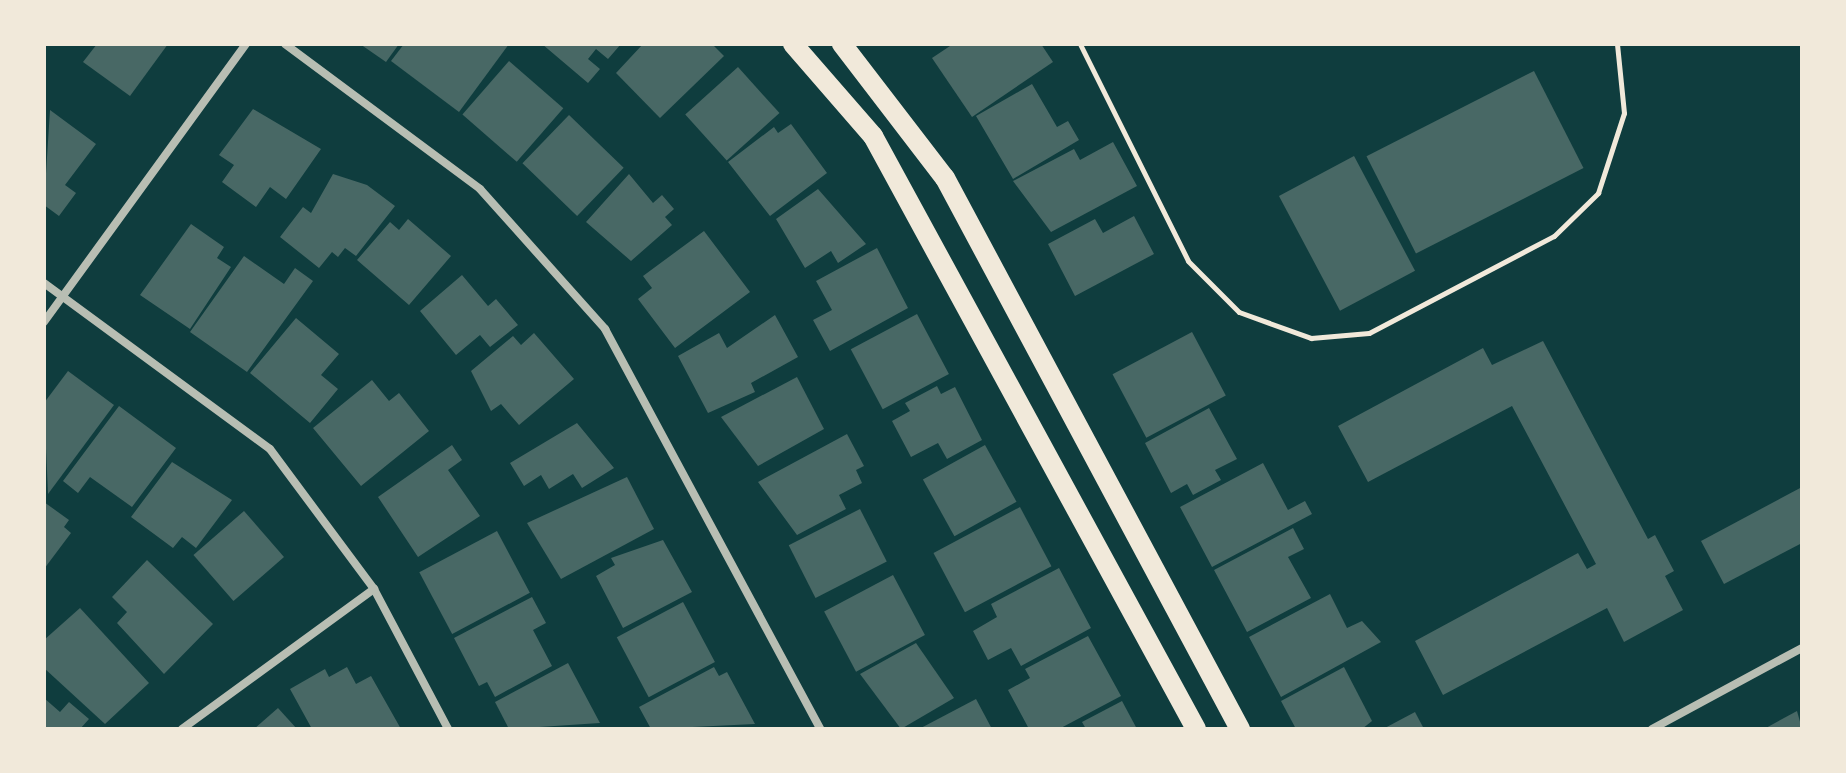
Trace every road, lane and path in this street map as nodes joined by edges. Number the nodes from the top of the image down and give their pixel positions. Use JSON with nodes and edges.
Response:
{"nodes":[{"id":1,"x":246,"y":44,"type":"edge"},
{"id":2,"x":285,"y":44,"type":"edge"},
{"id":3,"x":793,"y":44,"type":"edge"},
{"id":4,"x":842,"y":44,"type":"edge"},
{"id":5,"x":1080,"y":44,"type":"edge"},
{"id":6,"x":1617,"y":44,"type":"edge"},
{"id":7,"x":44,"y":283,"type":"edge"},
{"id":8,"x":63,"y":296,"type":"junction"},
{"id":9,"x":44,"y":322,"type":"edge"},
{"id":10,"x":374,"y":589,"type":"junction"},
{"id":11,"x":1802,"y":648,"type":"edge"},
{"id":12,"x":182,"y":729,"type":"edge"},
{"id":13,"x":448,"y":729,"type":"edge"},
{"id":14,"x":820,"y":729,"type":"edge"},
{"id":15,"x":1196,"y":729,"type":"edge"},
{"id":16,"x":1240,"y":729,"type":"edge"},
{"id":17,"x":1652,"y":729,"type":"edge"}],
"edges":[{"from":1,"to":8,"type":"street"},
{"from":2,"to":14,"type":"street"},
{"from":3,"to":15,"type":"main road"},
{"from":4,"to":16,"type":"main road"},
{"from":5,"to":6,"type":"path"},
{"from":7,"to":8,"type":"street"},
{"from":8,"to":9,"type":"street"},
{"from":8,"to":10,"type":"street"},
{"from":10,"to":12,"type":"street"},
{"from":10,"to":13,"type":"street"},
{"from":11,"to":17,"type":"street"}]}
